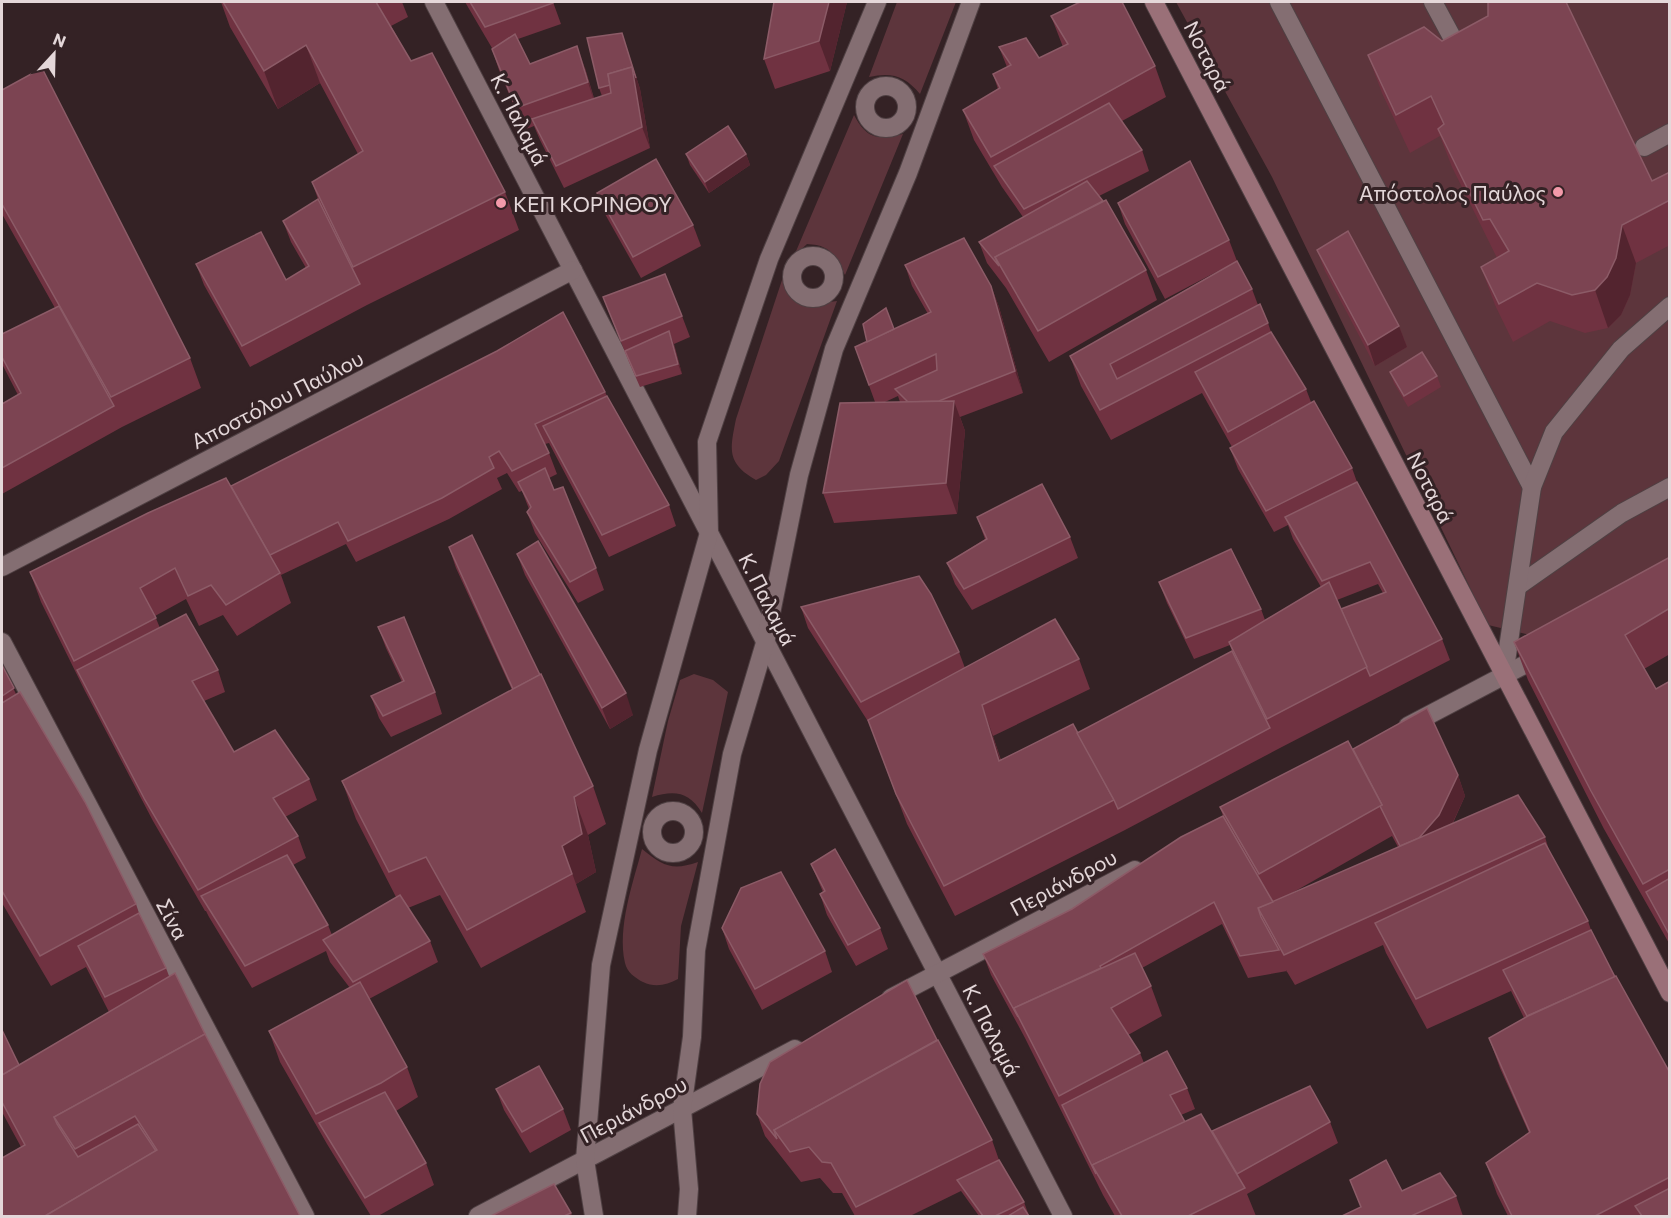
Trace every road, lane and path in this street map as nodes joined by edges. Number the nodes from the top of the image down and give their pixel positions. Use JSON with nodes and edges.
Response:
{"nodes":[{"id":1,"x":434,"y":2,"type":"edge"},
{"id":2,"x":877,"y":2,"type":"edge"},
{"id":3,"x":971,"y":2,"type":"edge"},
{"id":4,"x":1154,"y":2,"type":"edge"},
{"id":5,"x":1279,"y":2,"type":"edge"},
{"id":6,"x":1433,"y":2,"type":"edge"},
{"id":7,"x":1460,"y":52,"type":"edge"},
{"id":8,"x":843,"y":85,"type":"junction"},
{"id":9,"x":868,"y":96,"type":"junction"},
{"id":10,"x":906,"y":114,"type":"junction"},
{"id":11,"x":927,"y":124,"type":"junction"},
{"id":12,"x":1670,"y":133,"type":"edge"},
{"id":13,"x":1644,"y":147,"type":"dead end"},
{"id":14,"x":769,"y":259,"type":"junction"},
{"id":15,"x":793,"y":269,"type":"junction"},
{"id":16,"x":573,"y":270,"type":"junction"},
{"id":17,"x":832,"y":285,"type":"junction"},
{"id":18,"x":856,"y":295,"type":"junction"},
{"id":19,"x":1670,"y":306,"type":"edge"},
{"id":20,"x":1532,"y":487,"type":"junction"},
{"id":21,"x":1670,"y":487,"type":"edge"},
{"id":22,"x":709,"y":533,"type":"junction"},
{"id":23,"x":2,"y":567,"type":"edge"},
{"id":24,"x":1518,"y":586,"type":"junction"},
{"id":25,"x":2,"y":642,"type":"edge"},
{"id":26,"x":765,"y":643,"type":"junction"},
{"id":27,"x":1556,"y":648,"type":"edge"},
{"id":28,"x":1504,"y":675,"type":"junction"},
{"id":29,"x":1388,"y":736,"type":"edge"},
{"id":30,"x":632,"y":823,"type":"junction"},
{"id":31,"x":652,"y":828,"type":"junction"},
{"id":32,"x":693,"y":840,"type":"junction"},
{"id":33,"x":715,"y":847,"type":"junction"},
{"id":34,"x":1147,"y":864,"type":"edge"},
{"id":35,"x":937,"y":974,"type":"junction"},
{"id":36,"x":1670,"y":993,"type":"edge"},
{"id":37,"x":872,"y":1008,"type":"edge"},
{"id":38,"x":809,"y":1042,"type":"edge"},
{"id":39,"x":682,"y":1109,"type":"junction"},
{"id":40,"x":585,"y":1160,"type":"junction"},
{"id":41,"x":305,"y":1216,"type":"edge"},
{"id":42,"x":478,"y":1216,"type":"edge"},
{"id":43,"x":594,"y":1216,"type":"edge"},
{"id":44,"x":687,"y":1216,"type":"edge"},
{"id":45,"x":1063,"y":1216,"type":"edge"}],
"edges":[{"from":1,"to":16,"type":"street","name":"Κ. Παλαμά"},
{"from":2,"to":8,"type":"street"},
{"from":3,"to":11,"type":"street"},
{"from":4,"to":28,"type":"street","name":"Νοταρά"},
{"from":5,"to":20,"type":"street"},
{"from":6,"to":7,"type":"street"},
{"from":8,"to":9,"type":"street"},
{"from":8,"to":14,"type":"street"},
{"from":9,"to":10,"type":"street"},
{"from":9,"to":10,"type":"street"},
{"from":10,"to":11,"type":"street"},
{"from":11,"to":18,"type":"street"},
{"from":12,"to":13,"type":"street"},
{"from":14,"to":15,"type":"street"},
{"from":14,"to":22,"type":"street"},
{"from":15,"to":17,"type":"street"},
{"from":15,"to":17,"type":"street"},
{"from":16,"to":22,"type":"street","name":"Κ. Παλαμά"},
{"from":16,"to":23,"type":"street","name":"Αποστόλου Παύλου"},
{"from":17,"to":18,"type":"street"},
{"from":18,"to":26,"type":"street"},
{"from":19,"to":20,"type":"street"},
{"from":20,"to":24,"type":"street"},
{"from":21,"to":24,"type":"street"},
{"from":22,"to":26,"type":"street","name":"Κ. Παλαμά"},
{"from":22,"to":30,"type":"street"},
{"from":24,"to":28,"type":"street"},
{"from":25,"to":41,"type":"street","name":"Σίνα"},
{"from":26,"to":33,"type":"street"},
{"from":26,"to":35,"type":"street","name":"Κ. Παλαμά"},
{"from":27,"to":28,"type":"street"},
{"from":28,"to":29,"type":"street"},
{"from":28,"to":36,"type":"street","name":"Νοταρά"},
{"from":30,"to":31,"type":"street"},
{"from":30,"to":40,"type":"street"},
{"from":31,"to":32,"type":"street"},
{"from":31,"to":32,"type":"street"},
{"from":32,"to":33,"type":"street"},
{"from":33,"to":39,"type":"street"},
{"from":34,"to":35,"type":"street","name":"Περιάνδρου"},
{"from":35,"to":37,"type":"street","name":"Περιάνδρου"},
{"from":35,"to":45,"type":"street","name":"Κ. Παλαμά"},
{"from":38,"to":39,"type":"street","name":"Περιάνδρου"},
{"from":39,"to":40,"type":"street","name":"Περιάνδρου"},
{"from":39,"to":44,"type":"street"},
{"from":40,"to":42,"type":"street","name":"Περιάνδρου"},
{"from":40,"to":43,"type":"street"}]}
